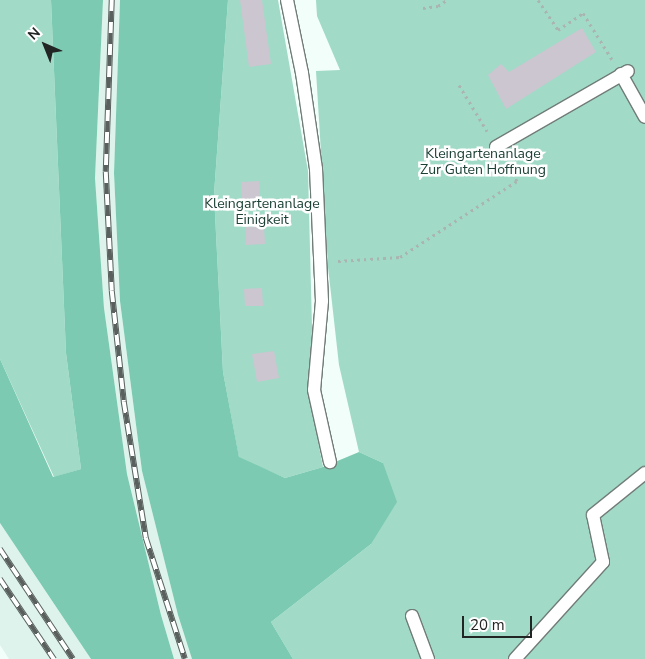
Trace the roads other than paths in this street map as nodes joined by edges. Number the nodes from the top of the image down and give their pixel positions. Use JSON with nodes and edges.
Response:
{"nodes":[{"id":1,"x":287,"y":0,"type":"edge"},
{"id":2,"x":645,"y":117,"type":"edge"},
{"id":3,"x":496,"y":147,"type":"dead end"},
{"id":4,"x":330,"y":462,"type":"dead end"},
{"id":5,"x":645,"y":473,"type":"edge"},
{"id":6,"x":412,"y":616,"type":"dead end"},
{"id":7,"x":428,"y":659,"type":"edge"},
{"id":8,"x":515,"y":659,"type":"edge"}],
"edges":[{"from":1,"to":4,"type":"lane"},
{"from":2,"to":3,"type":"lane"},
{"from":5,"to":8,"type":"lane"},
{"from":6,"to":7,"type":"lane"}]}
